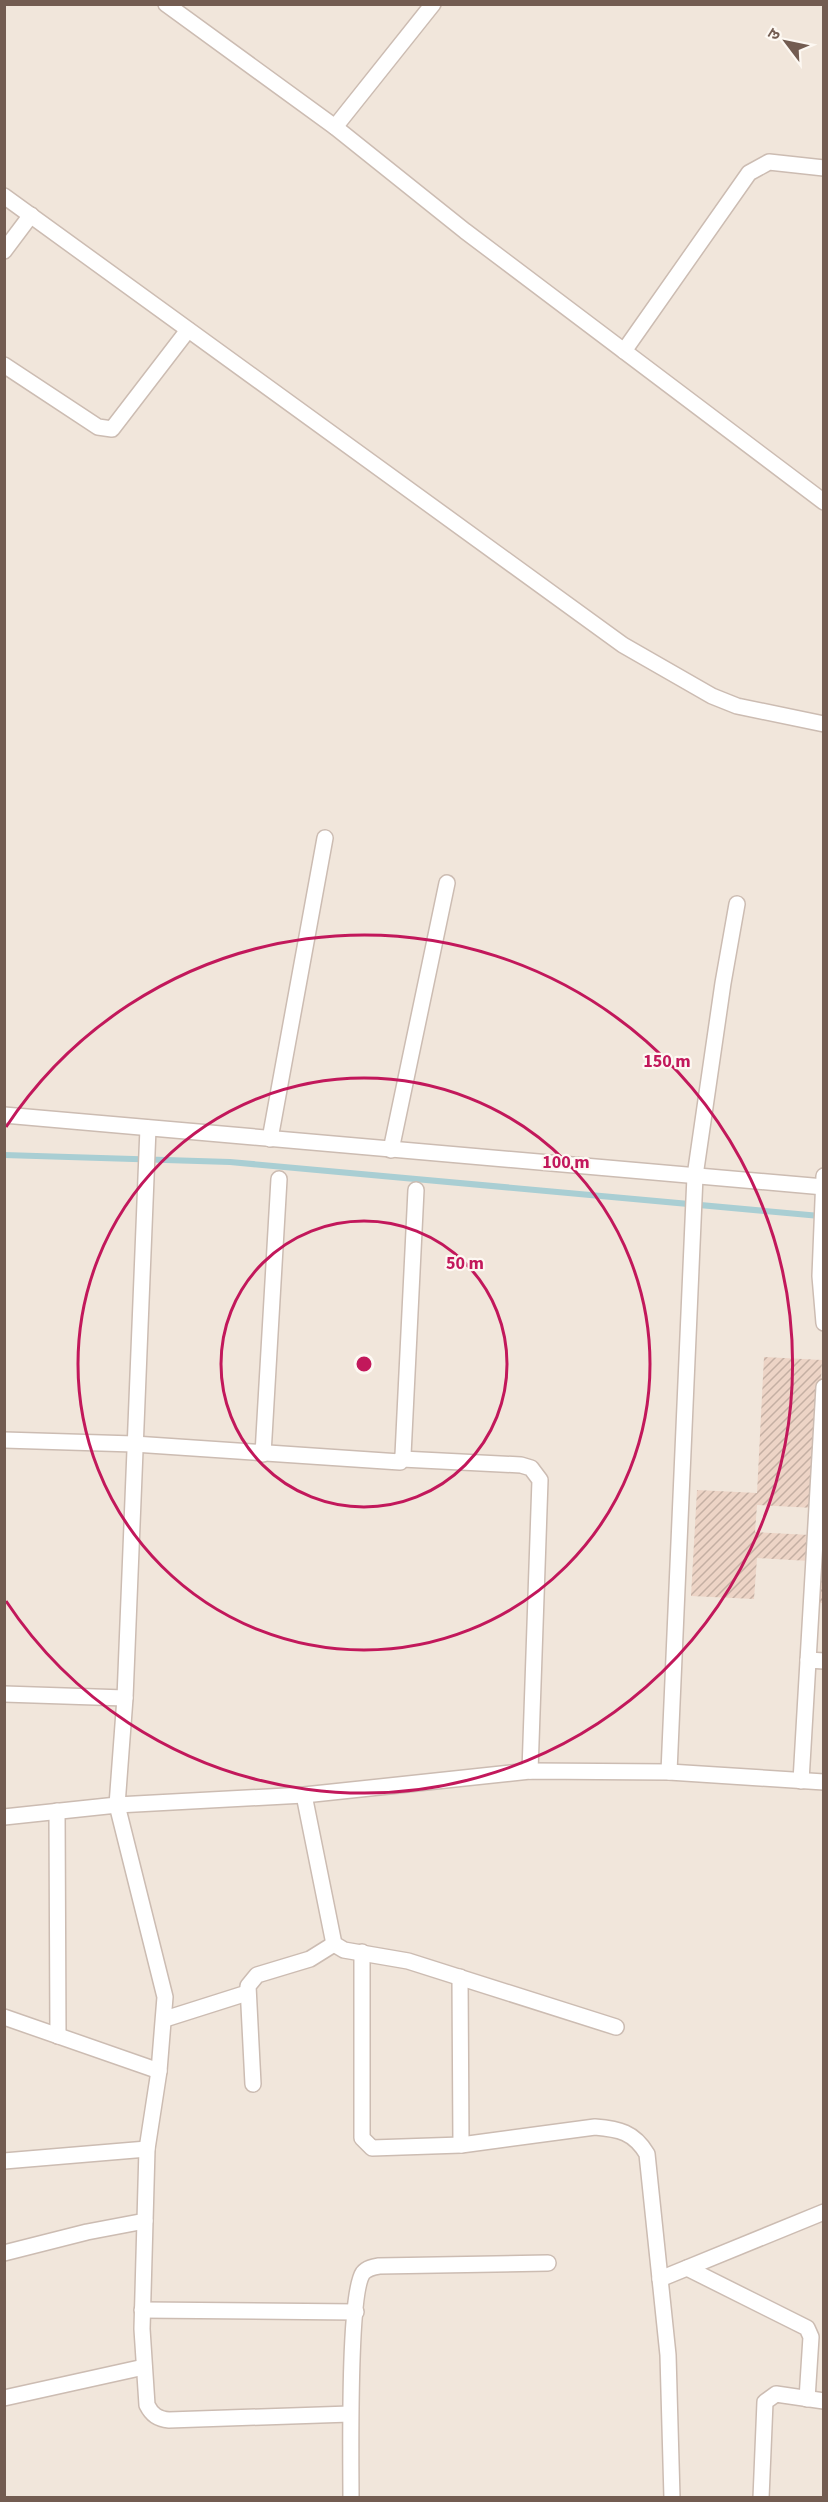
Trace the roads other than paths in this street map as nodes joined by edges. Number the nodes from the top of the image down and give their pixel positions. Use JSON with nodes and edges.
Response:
{"nodes":[{"id":1,"x":166,"y":4,"type":"edge"},
{"id":2,"x":433,"y":4,"type":"edge"},
{"id":3,"x":335,"y":127,"type":"junction"},
{"id":4,"x":824,"y":168,"type":"edge"},
{"id":5,"x":4,"y":196,"type":"edge"},
{"id":6,"x":31,"y":215,"type":"junction"},
{"id":7,"x":4,"y":251,"type":"edge"},
{"id":8,"x":188,"y":330,"type":"junction"},
{"id":9,"x":624,"y":351,"type":"junction"},
{"id":10,"x":4,"y":365,"type":"edge"},
{"id":11,"x":824,"y":502,"type":"edge"},
{"id":12,"x":824,"y":724,"type":"edge"},
{"id":13,"x":325,"y":838,"type":"dead end"},
{"id":14,"x":447,"y":883,"type":"dead end"},
{"id":15,"x":737,"y":904,"type":"dead end"},
{"id":16,"x":4,"y":1115,"type":"edge"},
{"id":17,"x":148,"y":1135,"type":"junction"},
{"id":18,"x":270,"y":1139,"type":"junction"},
{"id":19,"x":392,"y":1150,"type":"junction"},
{"id":20,"x":279,"y":1179,"type":"dead end"},
{"id":21,"x":694,"y":1183,"type":"junction"},
{"id":22,"x":823,"y":1183,"type":"edge"},
{"id":23,"x":416,"y":1190,"type":"dead end"},
{"id":24,"x":824,"y":1323,"type":"edge"},
{"id":25,"x":824,"y":1387,"type":"edge"},
{"id":26,"x":4,"y":1440,"type":"edge"},
{"id":27,"x":134,"y":1444,"type":"junction"},
{"id":28,"x":263,"y":1454,"type":"junction"},
{"id":29,"x":402,"y":1459,"type":"junction"},
{"id":30,"x":816,"y":1660,"type":"edge"},
{"id":31,"x":4,"y":1694,"type":"edge"},
{"id":32,"x":125,"y":1698,"type":"junction"},
{"id":33,"x":530,"y":1771,"type":"junction"},
{"id":34,"x":669,"y":1772,"type":"junction"},
{"id":35,"x":801,"y":1781,"type":"junction"},
{"id":36,"x":824,"y":1782,"type":"edge"},
{"id":37,"x":304,"y":1795,"type":"junction"},
{"id":38,"x":117,"y":1805,"type":"junction"},
{"id":39,"x":57,"y":1811,"type":"junction"},
{"id":40,"x":4,"y":1817,"type":"edge"},
{"id":41,"x":334,"y":1944,"type":"junction"},
{"id":42,"x":362,"y":1952,"type":"junction"},
{"id":43,"x":460,"y":1977,"type":"junction"},
{"id":44,"x":247,"y":1993,"type":"junction"},
{"id":45,"x":4,"y":2017,"type":"edge"},
{"id":46,"x":165,"y":2019,"type":"junction"},
{"id":47,"x":616,"y":2027,"type":"dead end"},
{"id":48,"x":58,"y":2036,"type":"junction"},
{"id":49,"x":159,"y":2072,"type":"junction"},
{"id":50,"x":253,"y":2084,"type":"dead end"},
{"id":51,"x":461,"y":2145,"type":"junction"},
{"id":52,"x":147,"y":2149,"type":"junction"},
{"id":53,"x":4,"y":2161,"type":"edge"},
{"id":54,"x":824,"y":2212,"type":"edge"},
{"id":55,"x":145,"y":2222,"type":"junction"},
{"id":56,"x":4,"y":2253,"type":"edge"},
{"id":57,"x":548,"y":2263,"type":"dead end"},
{"id":58,"x":687,"y":2268,"type":"junction"},
{"id":59,"x":660,"y":2279,"type":"junction"},
{"id":60,"x":142,"y":2310,"type":"junction"},
{"id":61,"x":356,"y":2312,"type":"junction"},
{"id":62,"x":144,"y":2367,"type":"junction"},
{"id":63,"x":4,"y":2398,"type":"edge"},
{"id":64,"x":807,"y":2399,"type":"junction"},
{"id":65,"x":824,"y":2401,"type":"edge"},
{"id":66,"x":350,"y":2414,"type":"junction"},
{"id":67,"x":351,"y":2498,"type":"edge"},
{"id":68,"x":672,"y":2498,"type":"edge"},
{"id":69,"x":761,"y":2498,"type":"edge"}],
"edges":[{"from":1,"to":3,"type":"street"},
{"from":2,"to":3,"type":"street"},
{"from":3,"to":9,"type":"street"},
{"from":4,"to":9,"type":"street"},
{"from":5,"to":6,"type":"street"},
{"from":6,"to":7,"type":"street"},
{"from":6,"to":8,"type":"street"},
{"from":8,"to":10,"type":"street"},
{"from":8,"to":12,"type":"street"},
{"from":9,"to":11,"type":"street"},
{"from":13,"to":18,"type":"street"},
{"from":14,"to":19,"type":"street"},
{"from":15,"to":21,"type":"street"},
{"from":16,"to":17,"type":"street"},
{"from":17,"to":18,"type":"street"},
{"from":17,"to":27,"type":"street"},
{"from":18,"to":19,"type":"street"},
{"from":19,"to":21,"type":"street"},
{"from":20,"to":28,"type":"street"},
{"from":21,"to":22,"type":"street"},
{"from":21,"to":34,"type":"street"},
{"from":22,"to":24,"type":"street"},
{"from":23,"to":29,"type":"street"},
{"from":25,"to":30,"type":"street"},
{"from":26,"to":27,"type":"street"},
{"from":27,"to":28,"type":"street"},
{"from":27,"to":32,"type":"street"},
{"from":28,"to":29,"type":"street"},
{"from":29,"to":33,"type":"street"},
{"from":30,"to":35,"type":"street"},
{"from":31,"to":32,"type":"street"},
{"from":32,"to":38,"type":"street"},
{"from":33,"to":34,"type":"street"},
{"from":33,"to":37,"type":"street"},
{"from":34,"to":35,"type":"street"},
{"from":35,"to":36,"type":"street"},
{"from":37,"to":38,"type":"street"},
{"from":37,"to":41,"type":"street"},
{"from":38,"to":39,"type":"street"},
{"from":38,"to":46,"type":"street"},
{"from":39,"to":40,"type":"street"},
{"from":39,"to":48,"type":"street"},
{"from":41,"to":42,"type":"street"},
{"from":41,"to":44,"type":"street"},
{"from":42,"to":43,"type":"street"},
{"from":42,"to":51,"type":"street"},
{"from":43,"to":47,"type":"street"},
{"from":43,"to":51,"type":"street"},
{"from":44,"to":46,"type":"street"},
{"from":44,"to":50,"type":"street"},
{"from":45,"to":48,"type":"street"},
{"from":46,"to":49,"type":"street"},
{"from":48,"to":49,"type":"street"},
{"from":49,"to":52,"type":"street"},
{"from":51,"to":59,"type":"street"},
{"from":52,"to":53,"type":"street"},
{"from":52,"to":55,"type":"street"},
{"from":54,"to":58,"type":"street"},
{"from":55,"to":56,"type":"street"},
{"from":55,"to":60,"type":"street"},
{"from":57,"to":61,"type":"street"},
{"from":58,"to":59,"type":"street"},
{"from":58,"to":64,"type":"street"},
{"from":59,"to":68,"type":"street"},
{"from":60,"to":61,"type":"street"},
{"from":60,"to":62,"type":"street"},
{"from":61,"to":66,"type":"street"},
{"from":62,"to":63,"type":"street"},
{"from":62,"to":66,"type":"street"},
{"from":64,"to":65,"type":"street"},
{"from":64,"to":69,"type":"street"},
{"from":66,"to":67,"type":"street"}]}
